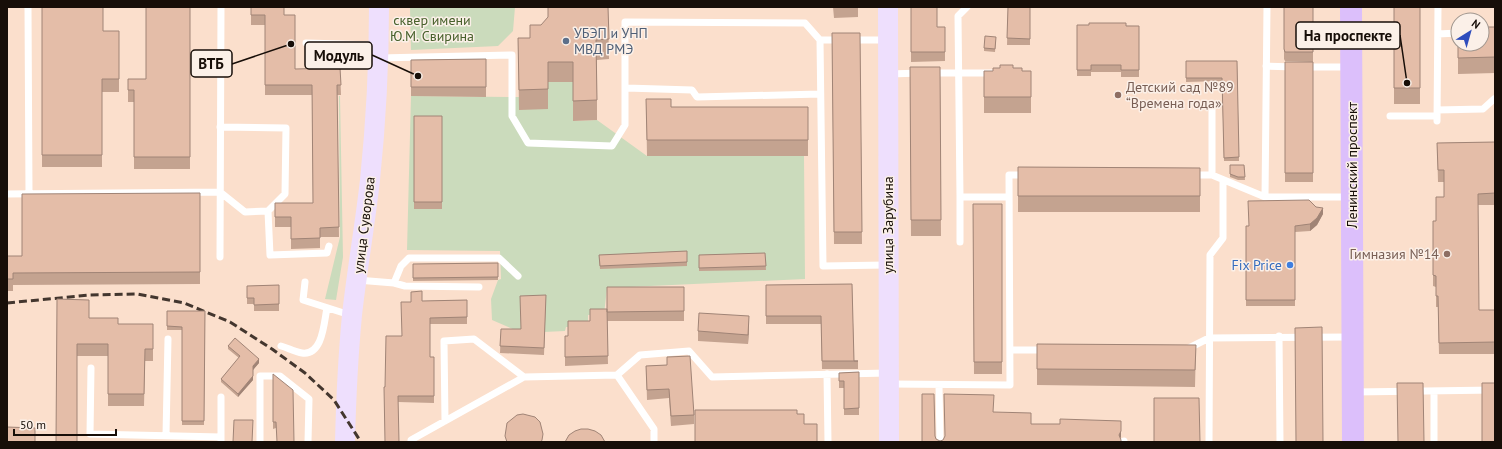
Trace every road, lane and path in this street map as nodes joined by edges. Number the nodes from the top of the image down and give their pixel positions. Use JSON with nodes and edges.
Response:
{"nodes":[{"id":1,"x":28,"y":7,"type":"edge"},
{"id":2,"x":222,"y":7,"type":"edge"},
{"id":3,"x":379,"y":7,"type":"edge"},
{"id":4,"x":888,"y":7,"type":"edge"},
{"id":5,"x":967,"y":7,"type":"edge"},
{"id":6,"x":1267,"y":7,"type":"edge"},
{"id":7,"x":1351,"y":7,"type":"edge"},
{"id":8,"x":1438,"y":7,"type":"edge"},
{"id":9,"x":1450,"y":33,"type":"edge"},
{"id":10,"x":1438,"y":34,"type":"junction"},
{"id":11,"x":820,"y":40,"type":"junction"},
{"id":12,"x":888,"y":40,"type":"junction"},
{"id":13,"x":306,"y":44,"type":"dead end"},
{"id":14,"x":379,"y":52,"type":"junction"},
{"id":15,"x":1266,"y":66,"type":"junction"},
{"id":16,"x":1352,"y":67,"type":"junction"},
{"id":17,"x":959,"y":73,"type":"junction"},
{"id":18,"x":999,"y":73,"type":"edge"},
{"id":19,"x":888,"y":74,"type":"junction"},
{"id":20,"x":626,"y":88,"type":"junction"},
{"id":21,"x":820,"y":94,"type":"junction"},
{"id":22,"x":1494,"y":99,"type":"dead end"},
{"id":23,"x":1212,"y":107,"type":"dead end"},
{"id":24,"x":1390,"y":116,"type":"dead end"},
{"id":25,"x":1437,"y":116,"type":"junction"},
{"id":26,"x":220,"y":127,"type":"junction"},
{"id":27,"x":1181,"y":175,"type":"edge"},
{"id":28,"x":1212,"y":175,"type":"junction"},
{"id":29,"x":1034,"y":176,"type":"edge"},
{"id":30,"x":1222,"y":180,"type":"junction"},
{"id":31,"x":220,"y":192,"type":"junction"},
{"id":32,"x":7,"y":194,"type":"edge"},
{"id":33,"x":29,"y":194,"type":"junction"},
{"id":34,"x":960,"y":197,"type":"junction"},
{"id":35,"x":1009,"y":197,"type":"junction"},
{"id":36,"x":1265,"y":197,"type":"junction"},
{"id":37,"x":1352,"y":197,"type":"junction"},
{"id":38,"x":268,"y":211,"type":"junction"},
{"id":39,"x":960,"y":242,"type":"dead end"},
{"id":40,"x":329,"y":246,"type":"dead end"},
{"id":41,"x":220,"y":257,"type":"dead end"},
{"id":42,"x":888,"y":265,"type":"junction"},
{"id":43,"x":518,"y":276,"type":"dead end"},
{"id":44,"x":357,"y":280,"type":"junction"},
{"id":45,"x":305,"y":282,"type":"dead end"},
{"id":46,"x":394,"y":283,"type":"junction"},
{"id":47,"x":479,"y":287,"type":"dead end"},
{"id":48,"x":327,"y":308,"type":"junction"},
{"id":49,"x":352,"y":316,"type":"junction"},
{"id":50,"x":1279,"y":336,"type":"junction"},
{"id":51,"x":1353,"y":337,"type":"junction"},
{"id":52,"x":1209,"y":338,"type":"junction"},
{"id":53,"x":168,"y":339,"type":"dead end"},
{"id":54,"x":281,"y":346,"type":"dead end"},
{"id":55,"x":1010,"y":350,"type":"junction"},
{"id":56,"x":1058,"y":350,"type":"edge"},
{"id":57,"x":1175,"y":351,"type":"edge"},
{"id":58,"x":92,"y":368,"type":"dead end"},
{"id":59,"x":617,"y":374,"type":"junction"},
{"id":60,"x":827,"y":374,"type":"junction"},
{"id":61,"x":524,"y":377,"type":"junction"},
{"id":62,"x":889,"y":379,"type":"junction"},
{"id":63,"x":939,"y":385,"type":"junction"},
{"id":64,"x":1495,"y":390,"type":"edge"},
{"id":65,"x":1353,"y":392,"type":"junction"},
{"id":66,"x":1434,"y":392,"type":"junction"},
{"id":67,"x":221,"y":397,"type":"dead end"},
{"id":68,"x":445,"y":421,"type":"junction"},
{"id":69,"x":166,"y":435,"type":"junction"},
{"id":70,"x":221,"y":440,"type":"edge"},
{"id":71,"x":260,"y":442,"type":"edge"},
{"id":72,"x":308,"y":442,"type":"edge"},
{"id":73,"x":345,"y":442,"type":"edge"},
{"id":74,"x":411,"y":442,"type":"edge"},
{"id":75,"x":654,"y":442,"type":"edge"},
{"id":76,"x":828,"y":442,"type":"edge"},
{"id":77,"x":889,"y":442,"type":"edge"},
{"id":78,"x":940,"y":442,"type":"edge"},
{"id":79,"x":1208,"y":442,"type":"edge"},
{"id":80,"x":1280,"y":442,"type":"edge"},
{"id":81,"x":1353,"y":442,"type":"edge"},
{"id":82,"x":1434,"y":442,"type":"edge"}],
"edges":[{"from":1,"to":33,"type":"lane"},
{"from":2,"to":26,"type":"lane"},
{"from":3,"to":14,"type":"street","name":"улица Суворова"},
{"from":4,"to":12,"type":"street","name":"улица Зарубина"},
{"from":5,"to":17,"type":"lane"},
{"from":6,"to":15,"type":"lane"},
{"from":7,"to":16,"type":"main road","name":"Ленинский проспект"},
{"from":8,"to":10,"type":"lane"},
{"from":9,"to":10,"type":"lane"},
{"from":10,"to":25,"type":"lane"},
{"from":11,"to":12,"type":"lane"},
{"from":11,"to":20,"type":"lane"},
{"from":11,"to":21,"type":"lane"},
{"from":12,"to":19,"type":"street","name":"улица Зарубина"},
{"from":13,"to":14,"type":"lane"},
{"from":14,"to":20,"type":"lane"},
{"from":14,"to":44,"type":"street","name":"улица Суворова"},
{"from":15,"to":16,"type":"lane"},
{"from":15,"to":36,"type":"lane"},
{"from":16,"to":37,"type":"main road","name":"Ленинский проспект"},
{"from":17,"to":18,"type":"lane"},
{"from":17,"to":19,"type":"lane"},
{"from":17,"to":34,"type":"lane"},
{"from":19,"to":42,"type":"street","name":"улица Зарубина"},
{"from":20,"to":21,"type":"lane"},
{"from":21,"to":42,"type":"lane"},
{"from":22,"to":25,"type":"lane"},
{"from":23,"to":28,"type":"lane"},
{"from":24,"to":25,"type":"lane"},
{"from":26,"to":31,"type":"lane"},
{"from":26,"to":38,"type":"lane"},
{"from":27,"to":28,"type":"lane"},
{"from":28,"to":30,"type":"lane"},
{"from":29,"to":35,"type":"lane"},
{"from":30,"to":36,"type":"lane"},
{"from":30,"to":52,"type":"lane"},
{"from":31,"to":33,"type":"lane"},
{"from":31,"to":38,"type":"lane"},
{"from":31,"to":41,"type":"lane"},
{"from":32,"to":33,"type":"lane"},
{"from":34,"to":35,"type":"lane"},
{"from":34,"to":39,"type":"lane"},
{"from":35,"to":55,"type":"lane"},
{"from":36,"to":37,"type":"lane"},
{"from":37,"to":51,"type":"main road","name":"Ленинский проспект"},
{"from":38,"to":40,"type":"lane"},
{"from":42,"to":62,"type":"street","name":"улица Зарубина"},
{"from":43,"to":46,"type":"lane"},
{"from":44,"to":46,"type":"lane"},
{"from":44,"to":49,"type":"street","name":"улица Суворова"},
{"from":45,"to":48,"type":"lane"},
{"from":46,"to":47,"type":"lane"},
{"from":48,"to":49,"type":"lane"},
{"from":48,"to":54,"type":"lane"},
{"from":49,"to":73,"type":"street","name":"улица Суворова"},
{"from":50,"to":51,"type":"lane"},
{"from":50,"to":52,"type":"lane"},
{"from":50,"to":80,"type":"lane"},
{"from":51,"to":65,"type":"main road","name":"Ленинский проспект"},
{"from":52,"to":57,"type":"lane"},
{"from":52,"to":79,"type":"lane"},
{"from":53,"to":69,"type":"lane"},
{"from":55,"to":56,"type":"lane"},
{"from":55,"to":63,"type":"lane"},
{"from":58,"to":69,"type":"lane"},
{"from":59,"to":60,"type":"lane"},
{"from":59,"to":61,"type":"lane"},
{"from":59,"to":75,"type":"lane"},
{"from":60,"to":62,"type":"lane"},
{"from":60,"to":76,"type":"lane"},
{"from":61,"to":68,"type":"lane"},
{"from":61,"to":68,"type":"lane"},
{"from":62,"to":63,"type":"lane"},
{"from":62,"to":77,"type":"street","name":"улица Зарубина"},
{"from":63,"to":78,"type":"lane"},
{"from":64,"to":66,"type":"lane"},
{"from":65,"to":66,"type":"lane"},
{"from":65,"to":81,"type":"main road","name":"Ленинский проспект"},
{"from":66,"to":82,"type":"lane"},
{"from":67,"to":70,"type":"lane"},
{"from":68,"to":74,"type":"lane"},
{"from":69,"to":70,"type":"lane"},
{"from":71,"to":72,"type":"lane"}]}
